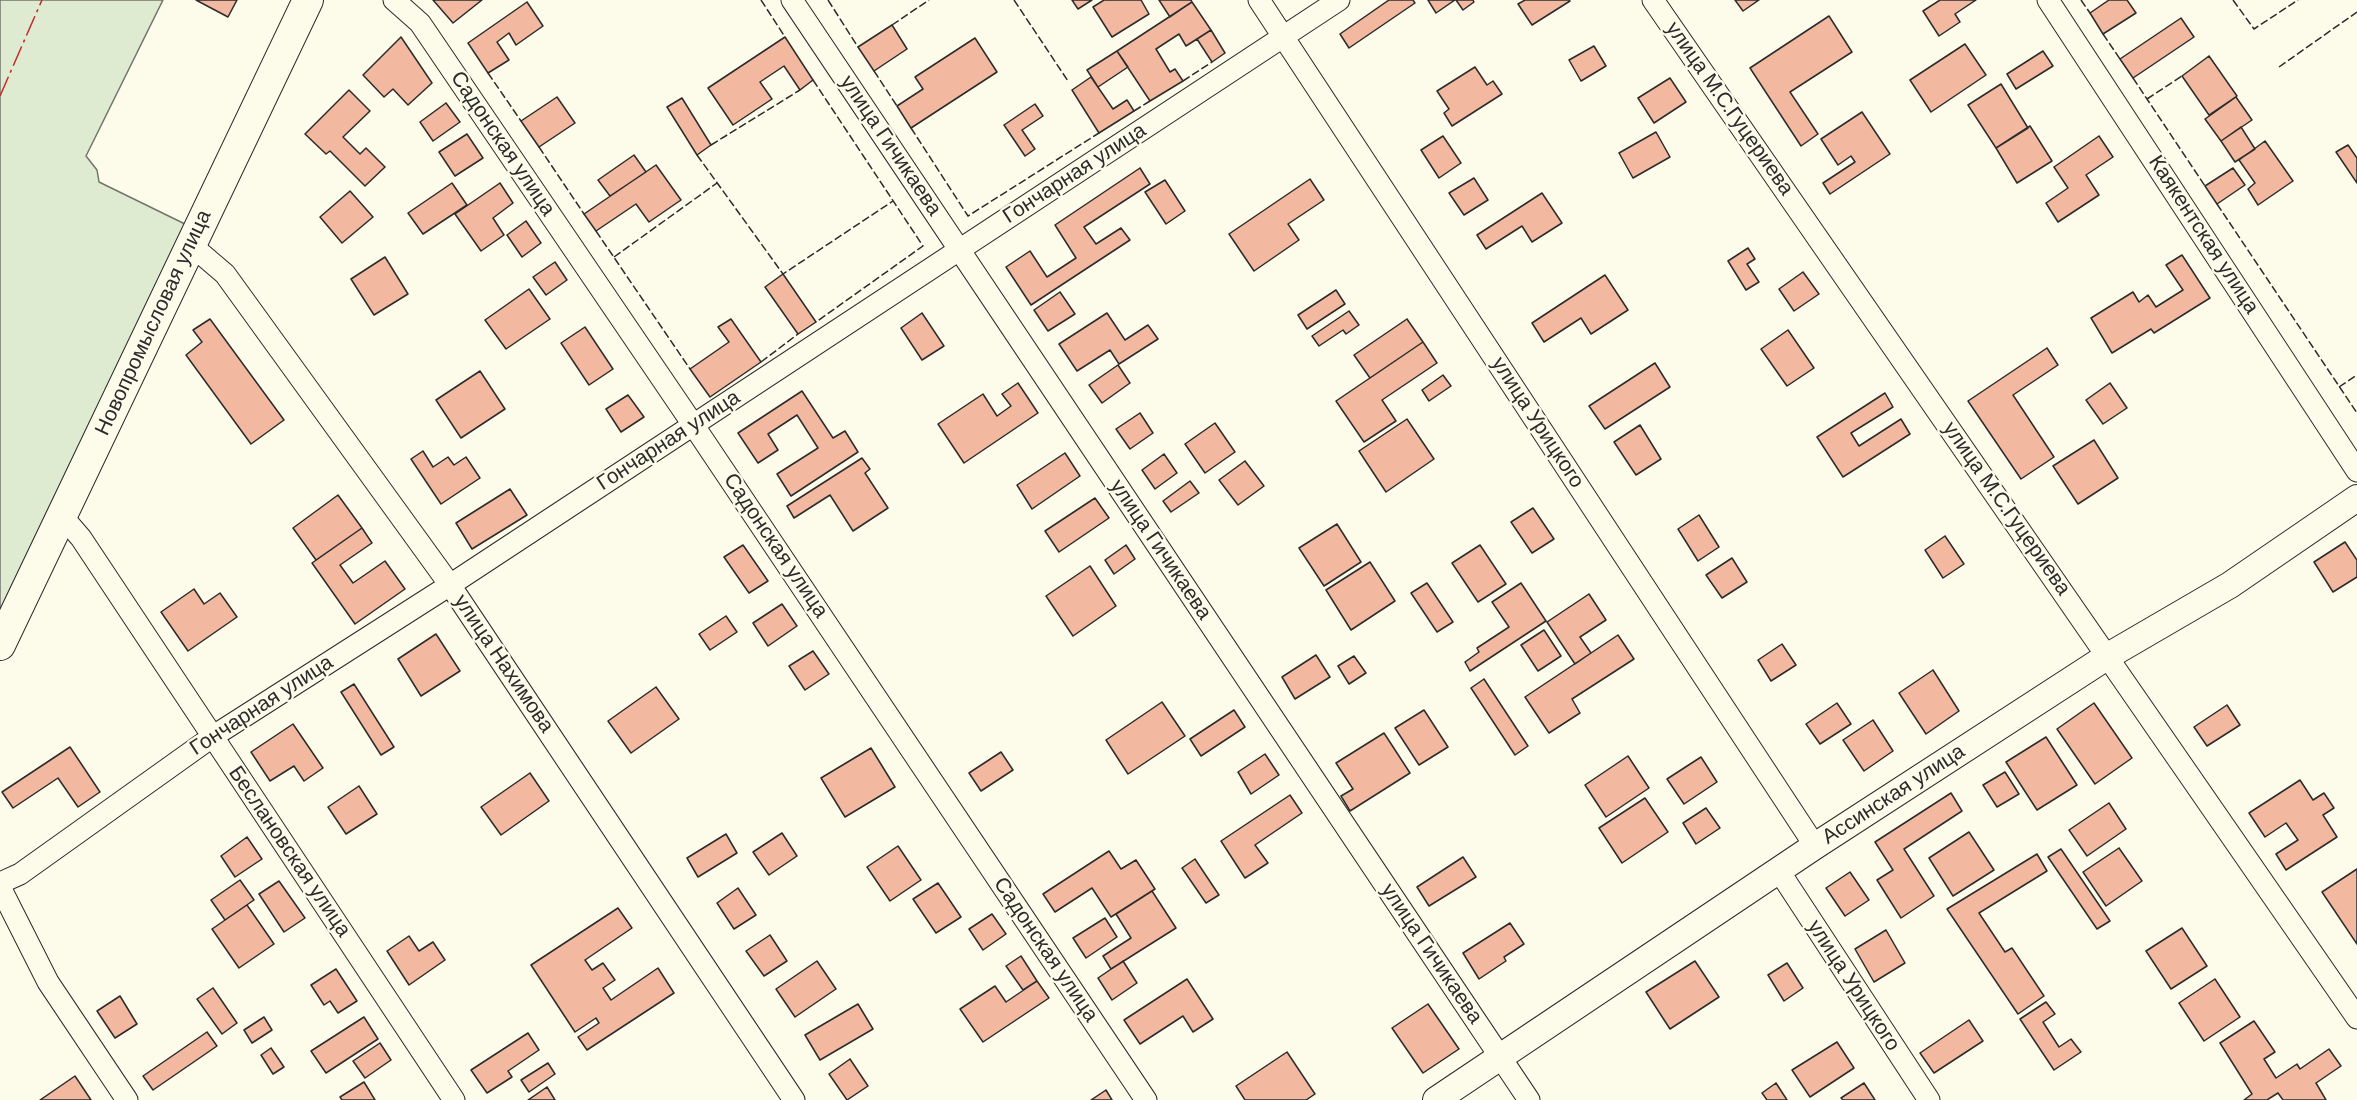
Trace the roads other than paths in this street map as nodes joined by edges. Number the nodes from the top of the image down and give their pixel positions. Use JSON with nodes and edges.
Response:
{"nodes":[{"id":1,"x":308,"y":0,"type":"edge"},
{"id":2,"x":394,"y":0,"type":"edge"},
{"id":3,"x":792,"y":0,"type":"edge"},
{"id":4,"x":1259,"y":0,"type":"edge"},
{"id":5,"x":1339,"y":0,"type":"edge"},
{"id":6,"x":1653,"y":0,"type":"edge"},
{"id":7,"x":2048,"y":0,"type":"edge"},
{"id":8,"x":1284,"y":37,"type":"junction"},
{"id":9,"x":191,"y":245,"type":"junction"},
{"id":10,"x":959,"y":249,"type":"junction"},
{"id":11,"x":694,"y":426,"type":"junction"},
{"id":12,"x":2357,"y":471,"type":"edge"},
{"id":13,"x":2357,"y":498,"type":"edge"},
{"id":14,"x":62,"y":516,"type":"junction"},
{"id":15,"x":450,"y":585,"type":"junction"},
{"id":16,"x":0,"y":645,"type":"edge"},
{"id":17,"x":2108,"y":656,"type":"junction"},
{"id":18,"x":212,"y":737,"type":"junction"},
{"id":19,"x":1815,"y":846,"type":"junction"},
{"id":20,"x":1779,"y":871,"type":"junction"},
{"id":21,"x":0,"y":885,"type":"edge"},
{"id":22,"x":2357,"y":1018,"type":"edge"},
{"id":23,"x":1500,"y":1058,"type":"junction"},
{"id":24,"x":127,"y":1100,"type":"edge"},
{"id":25,"x":454,"y":1100,"type":"edge"},
{"id":26,"x":794,"y":1100,"type":"edge"},
{"id":27,"x":1146,"y":1100,"type":"edge"},
{"id":28,"x":1436,"y":1100,"type":"edge"},
{"id":29,"x":1529,"y":1100,"type":"edge"},
{"id":30,"x":1929,"y":1100,"type":"edge"}],
"edges":[{"from":1,"to":9,"type":"main road","name":"Новопромысловая улица"},
{"from":2,"to":11,"type":"street","name":"Садонская улица"},
{"from":3,"to":10,"type":"street","name":"улица Гичикаева"},
{"from":4,"to":8,"type":"street","name":"улица Урицкого"},
{"from":5,"to":8,"type":"street","name":"Гончарная улица"},
{"from":6,"to":17,"type":"street","name":"улица М.С.Гуцериева"},
{"from":7,"to":12,"type":"street","name":"Каякентская улица"},
{"from":8,"to":10,"type":"street","name":"Гончарная улица"},
{"from":8,"to":19,"type":"street","name":"улица Урицкого"},
{"from":9,"to":14,"type":"main road","name":"Новопромысловая улица"},
{"from":9,"to":15,"type":"street","name":"улица Нахимова"},
{"from":10,"to":11,"type":"street","name":"Гончарная улица"},
{"from":10,"to":23,"type":"street","name":"улица Гичикаева"},
{"from":11,"to":15,"type":"street","name":"Гончарная улица"},
{"from":11,"to":27,"type":"street","name":"Садонская улица"},
{"from":13,"to":17,"type":"street","name":"Ассинская улица"},
{"from":14,"to":16,"type":"main road","name":"Новопромысловая улица"},
{"from":14,"to":18,"type":"street","name":"Беслановская улица"},
{"from":15,"to":18,"type":"street","name":"Гончарная улица"},
{"from":15,"to":26,"type":"street","name":"улица Нахимова"},
{"from":17,"to":19,"type":"street","name":"Ассинская улица"},
{"from":17,"to":22,"type":"street","name":"улица М.С.Гуцериева"},
{"from":18,"to":21,"type":"street","name":"Гончарная улица"},
{"from":18,"to":25,"type":"street","name":"Беслановская улица"},
{"from":19,"to":20,"type":"street","name":"Ассинская улица"},
{"from":20,"to":23,"type":"street","name":"Ассинская улица"},
{"from":20,"to":30,"type":"street","name":"улица Урицкого"},
{"from":21,"to":24,"type":"street"},
{"from":23,"to":28,"type":"street","name":"Ассинская улица"},
{"from":23,"to":29,"type":"street","name":"улица Гичикаева"}]}
